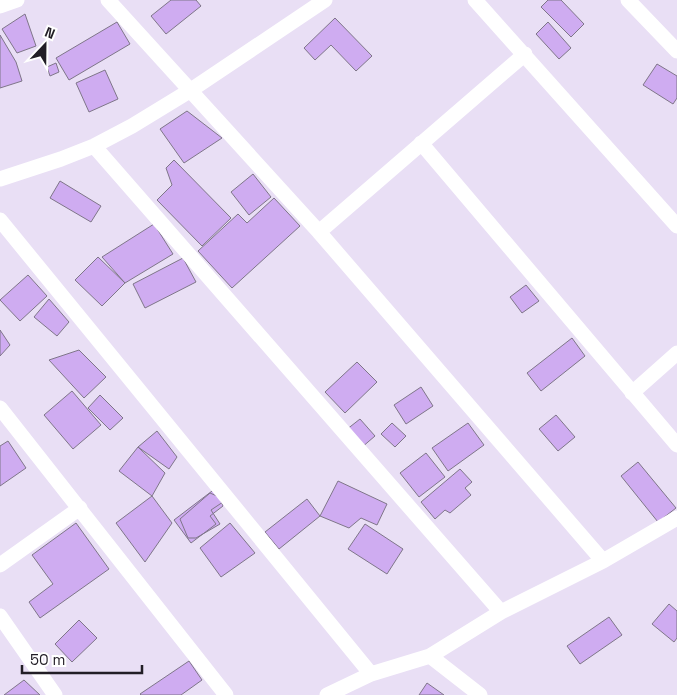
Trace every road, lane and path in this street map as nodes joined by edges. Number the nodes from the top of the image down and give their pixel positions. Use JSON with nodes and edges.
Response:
{"nodes":[{"id":1,"x":16,"y":0,"type":"edge"},
{"id":2,"x":108,"y":0,"type":"edge"},
{"id":3,"x":325,"y":0,"type":"edge"},
{"id":4,"x":475,"y":0,"type":"edge"},
{"id":5,"x":628,"y":0,"type":"edge"},
{"id":6,"x":0,"y":6,"type":"edge"},
{"id":7,"x":677,"y":51,"type":"edge"},
{"id":8,"x":525,"y":54,"type":"junction"},
{"id":9,"x":191,"y":90,"type":"junction"},
{"id":10,"x":421,"y":144,"type":"junction"},
{"id":11,"x":94,"y":146,"type":"junction"},
{"id":12,"x":0,"y":179,"type":"edge"},
{"id":13,"x":0,"y":220,"type":"edge"},
{"id":14,"x":677,"y":226,"type":"edge"},
{"id":15,"x":319,"y":232,"type":"junction"},
{"id":16,"x":677,"y":352,"type":"edge"},
{"id":17,"x":632,"y":393,"type":"junction"},
{"id":18,"x":0,"y":408,"type":"edge"},
{"id":19,"x":677,"y":445,"type":"edge"},
{"id":20,"x":80,"y":508,"type":"junction"},
{"id":21,"x":677,"y":518,"type":"edge"},
{"id":22,"x":603,"y":561,"type":"junction"},
{"id":23,"x":0,"y":565,"type":"edge"},
{"id":24,"x":501,"y":612,"type":"junction"},
{"id":25,"x":0,"y":616,"type":"edge"},
{"id":26,"x":430,"y":656,"type":"junction"},
{"id":27,"x":371,"y":674,"type":"junction"},
{"id":28,"x":55,"y":695,"type":"edge"},
{"id":29,"x":226,"y":695,"type":"edge"},
{"id":30,"x":327,"y":695,"type":"edge"},
{"id":31,"x":480,"y":695,"type":"edge"}],
"edges":[{"from":1,"to":6,"type":"street"},
{"from":2,"to":9,"type":"street"},
{"from":3,"to":9,"type":"street"},
{"from":4,"to":8,"type":"street"},
{"from":5,"to":7,"type":"street"},
{"from":8,"to":10,"type":"street"},
{"from":8,"to":14,"type":"street"},
{"from":9,"to":11,"type":"street"},
{"from":9,"to":15,"type":"street"},
{"from":10,"to":15,"type":"street"},
{"from":10,"to":17,"type":"street"},
{"from":11,"to":12,"type":"street"},
{"from":11,"to":24,"type":"street"},
{"from":13,"to":27,"type":"street"},
{"from":15,"to":22,"type":"street"},
{"from":16,"to":17,"type":"street"},
{"from":17,"to":19,"type":"street"},
{"from":18,"to":20,"type":"street"},
{"from":20,"to":23,"type":"street"},
{"from":20,"to":29,"type":"street"},
{"from":21,"to":22,"type":"street"},
{"from":22,"to":24,"type":"street"},
{"from":24,"to":26,"type":"street"},
{"from":25,"to":28,"type":"street"},
{"from":26,"to":27,"type":"street"},
{"from":26,"to":31,"type":"street"},
{"from":27,"to":30,"type":"street"}]}
